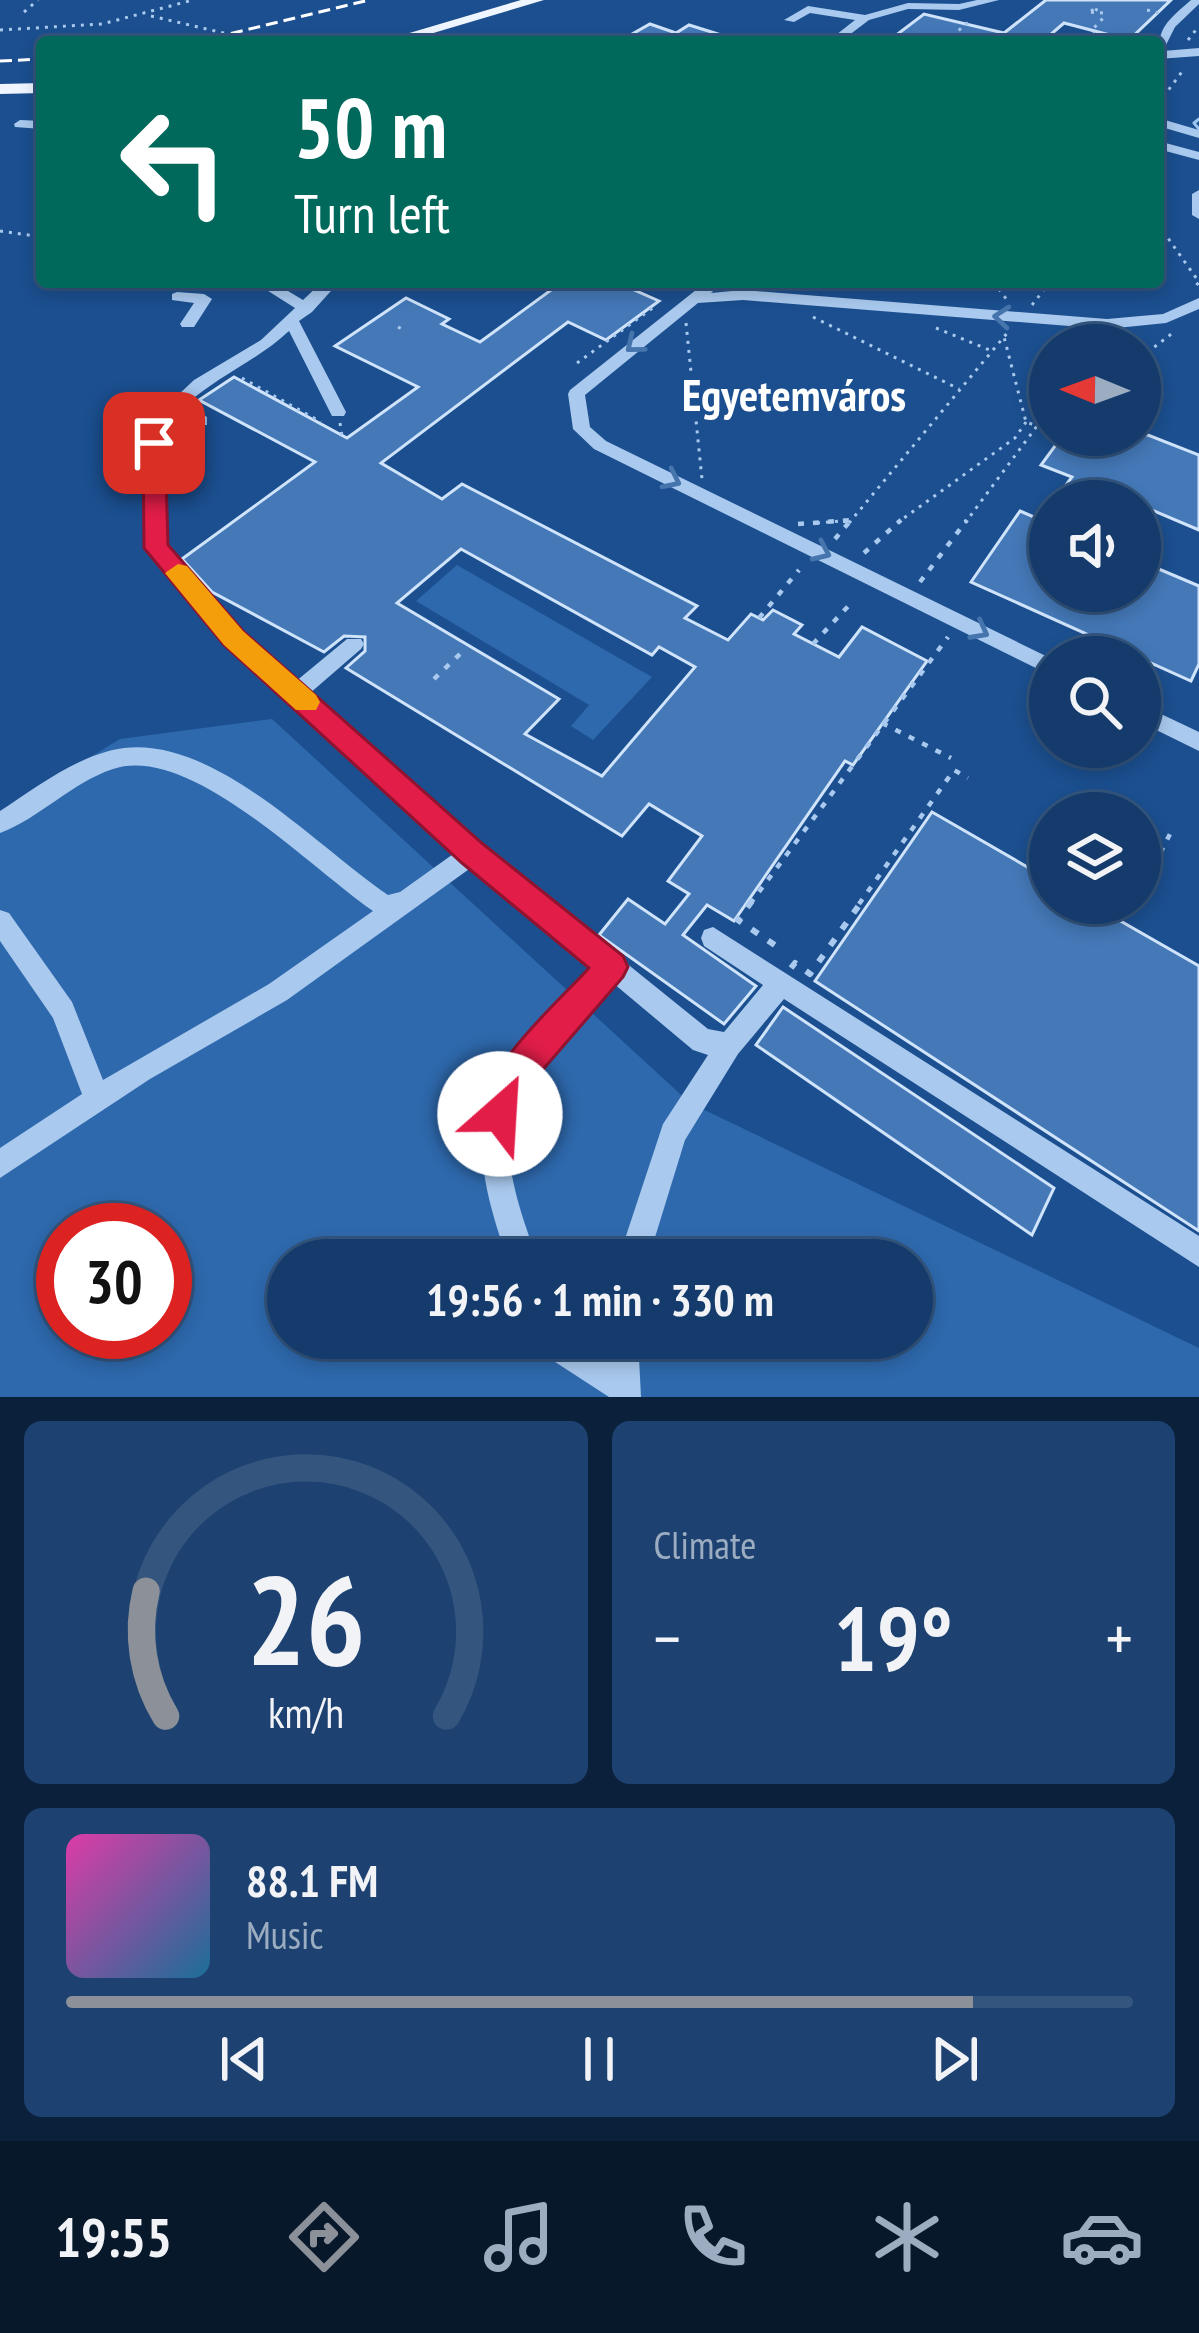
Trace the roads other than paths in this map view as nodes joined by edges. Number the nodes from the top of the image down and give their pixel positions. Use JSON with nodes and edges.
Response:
{"nodes":[{"id":1,"x":537,"y":0,"type":"edge"},
{"id":2,"x":994,"y":0,"type":"edge"},
{"id":3,"x":1197,"y":0,"type":"edge"},
{"id":4,"x":865,"y":18,"type":"junction"},
{"id":5,"x":790,"y":20,"type":"dead end"},
{"id":6,"x":408,"y":36,"type":"edge"},
{"id":7,"x":841,"y":36,"type":"edge"},
{"id":8,"x":1164,"y":39,"type":"edge"},
{"id":9,"x":1199,"y":52,"type":"edge"},
{"id":10,"x":1164,"y":53,"type":"edge"},
{"id":11,"x":36,"y":88,"type":"edge"},
{"id":12,"x":0,"y":89,"type":"edge"},
{"id":13,"x":20,"y":124,"type":"dead end"},
{"id":14,"x":1164,"y":124,"type":"edge"},
{"id":15,"x":36,"y":125,"type":"edge"},
{"id":16,"x":1199,"y":134,"type":"edge"},
{"id":17,"x":1164,"y":147,"type":"edge"},
{"id":18,"x":1199,"y":156,"type":"edge"},
{"id":19,"x":1199,"y":194,"type":"edge"},
{"id":20,"x":1199,"y":215,"type":"edge"},
{"id":21,"x":210,"y":288,"type":"edge"},
{"id":22,"x":272,"y":288,"type":"edge"},
{"id":23,"x":326,"y":288,"type":"edge"},
{"id":24,"x":707,"y":288,"type":"edge"},
{"id":25,"x":177,"y":297,"type":"dead end"},
{"id":26,"x":204,"y":299,"type":"junction"},
{"id":27,"x":1193,"y":301,"type":"edge"},
{"id":28,"x":689,"y":302,"type":"junction"},
{"id":29,"x":307,"y":309,"type":"junction"},
{"id":30,"x":292,"y":322,"type":"junction"},
{"id":31,"x":188,"y":325,"type":"dead end"},
{"id":32,"x":176,"y":405,"type":"junction"},
{"id":33,"x":338,"y":412,"type":"dead end"},
{"id":34,"x":201,"y":421,"type":"dead end"},
{"id":35,"x":354,"y":644,"type":"dead end"},
{"id":36,"x":1029,"y":656,"type":"edge"},
{"id":37,"x":296,"y":693,"type":"junction"},
{"id":38,"x":1161,"y":723,"type":"edge"},
{"id":39,"x":1199,"y":742,"type":"edge"},
{"id":40,"x":0,"y":823,"type":"edge"},
{"id":41,"x":473,"y":854,"type":"junction"},
{"id":42,"x":406,"y":901,"type":"junction"},
{"id":43,"x":0,"y":921,"type":"edge"},
{"id":44,"x":712,"y":938,"type":"dead end"},
{"id":45,"x":612,"y":967,"type":"junction"},
{"id":46,"x":788,"y":973,"type":"junction"},
{"id":47,"x":729,"y":1045,"type":"junction"},
{"id":48,"x":97,"y":1100,"type":"junction"},
{"id":49,"x":0,"y":1164,"type":"edge"},
{"id":50,"x":516,"y":1239,"type":"edge"},
{"id":51,"x":640,"y":1239,"type":"edge"},
{"id":52,"x":1199,"y":1253,"type":"edge"},
{"id":53,"x":577,"y":1359,"type":"edge"},
{"id":54,"x":624,"y":1359,"type":"edge"},
{"id":55,"x":626,"y":1394,"type":"edge"}],
"edges":[{"from":1,"to":6,"type":"main road"},
{"from":2,"to":4,"type":"street"},
{"from":3,"to":8,"type":"street"},
{"from":4,"to":5,"type":"street"},
{"from":4,"to":7,"type":"street"},
{"from":9,"to":10,"type":"street"},
{"from":11,"to":12,"type":"main road"},
{"from":13,"to":15,"type":"street"},
{"from":14,"to":16,"type":"street"},
{"from":17,"to":18,"type":"street"},
{"from":19,"to":20,"type":"street"},
{"from":21,"to":26,"type":"street"},
{"from":22,"to":29,"type":"street"},
{"from":23,"to":29,"type":"street"},
{"from":24,"to":28,"type":"street"},
{"from":25,"to":26,"type":"street"},
{"from":26,"to":31,"type":"street"},
{"from":27,"to":28,"type":"street","one_way":true},
{"from":28,"to":36,"type":"street","one_way":true},
{"from":29,"to":30,"type":"street"},
{"from":30,"to":32,"type":"street"},
{"from":30,"to":33,"type":"street"},
{"from":32,"to":34,"type":"street"},
{"from":32,"to":37,"type":"street"},
{"from":35,"to":37,"type":"street"},
{"from":37,"to":41,"type":"street"},
{"from":38,"to":39,"type":"street"},
{"from":40,"to":42,"type":"street"},
{"from":41,"to":42,"type":"street"},
{"from":41,"to":45,"type":"street"},
{"from":42,"to":48,"type":"street"},
{"from":43,"to":48,"type":"street"},
{"from":44,"to":46,"type":"street"},
{"from":45,"to":47,"type":"street"},
{"from":45,"to":50,"type":"street"},
{"from":46,"to":47,"type":"street"},
{"from":46,"to":52,"type":"street"},
{"from":47,"to":51,"type":"street"},
{"from":48,"to":49,"type":"street"},
{"from":53,"to":55,"type":"street"},
{"from":54,"to":55,"type":"street"}]}
